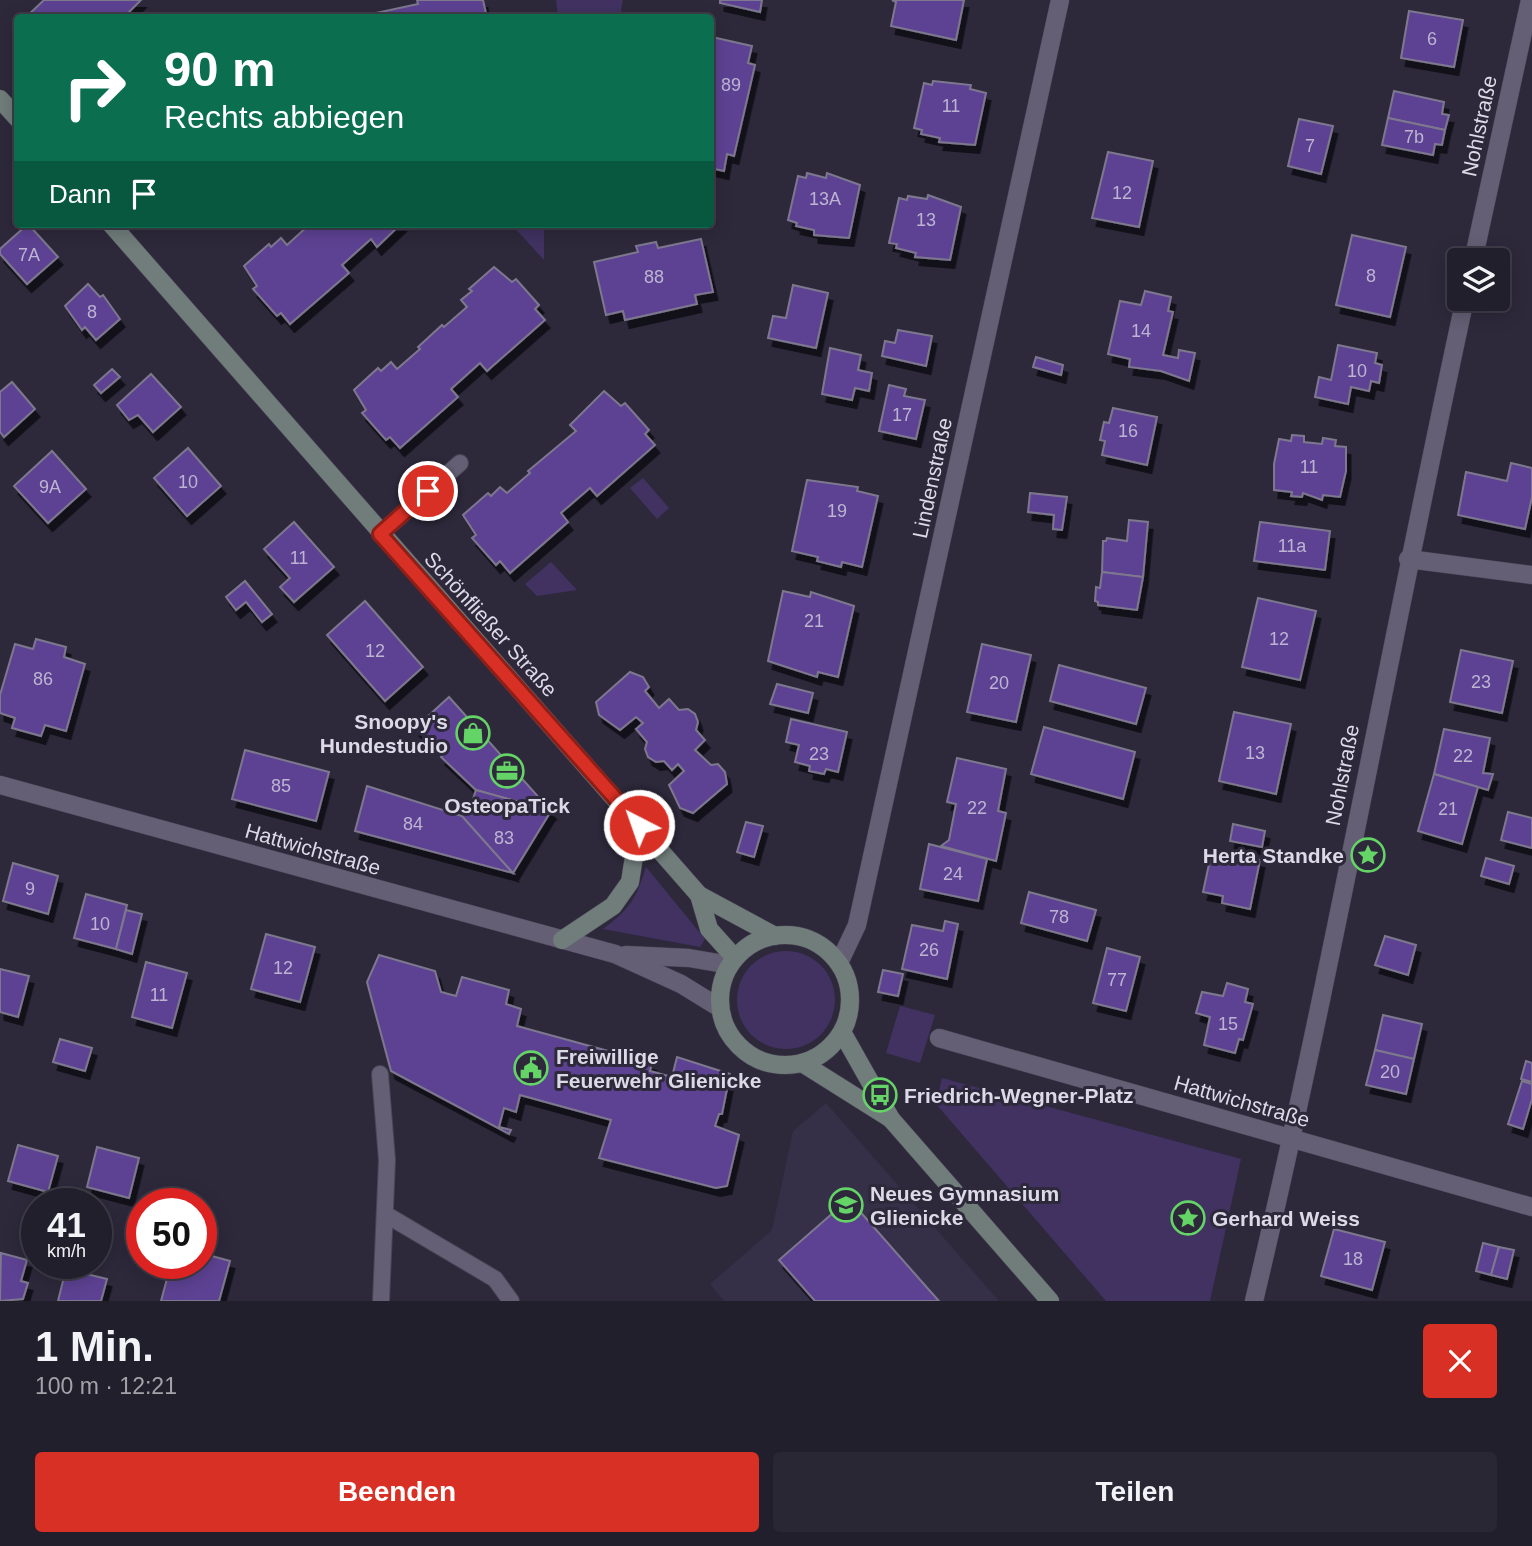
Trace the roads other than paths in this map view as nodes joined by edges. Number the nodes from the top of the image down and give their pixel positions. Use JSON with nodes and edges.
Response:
{"nodes":[{"id":1,"x":1060,"y":0,"type":"edge"},
{"id":2,"x":1530,"y":0,"type":"edge"},
{"id":3,"x":0,"y":99,"type":"edge"},
{"id":4,"x":14,"y":115,"type":"edge"},
{"id":5,"x":115,"y":228,"type":"edge"},
{"id":6,"x":1476,"y":248,"type":"edge"},
{"id":7,"x":1462,"y":311,"type":"edge"},
{"id":8,"x":460,"y":463,"type":"dead end"},
{"id":9,"x":380,"y":534,"type":"junction"},
{"id":10,"x":1408,"y":559,"type":"junction"},
{"id":11,"x":1532,"y":575,"type":"edge"},
{"id":12,"x":0,"y":785,"type":"edge"},
{"id":13,"x":639,"y":825,"type":"junction"},
{"id":14,"x":699,"y":895,"type":"junction"},
{"id":15,"x":775,"y":936,"type":"junction"},
{"id":16,"x":562,"y":940,"type":"junction"},
{"id":17,"x":615,"y":954,"type":"junction"},
{"id":18,"x":732,"y":961,"type":"junction"},
{"id":19,"x":839,"y":963,"type":"junction"},
{"id":20,"x":720,"y":1008,"type":"junction"},
{"id":21,"x":842,"y":1032,"type":"junction"},
{"id":22,"x":939,"y":1038,"type":"dead end"},
{"id":23,"x":802,"y":1063,"type":"junction"},
{"id":24,"x":380,"y":1074,"type":"dead end"},
{"id":25,"x":891,"y":1119,"type":"junction"},
{"id":26,"x":1292,"y":1139,"type":"junction"},
{"id":27,"x":1532,"y":1207,"type":"edge"},
{"id":28,"x":385,"y":1214,"type":"junction"},
{"id":29,"x":381,"y":1301,"type":"edge"},
{"id":30,"x":511,"y":1301,"type":"edge"},
{"id":31,"x":1050,"y":1301,"type":"edge"},
{"id":32,"x":1254,"y":1301,"type":"edge"}],
"edges":[{"from":1,"to":19,"type":"street","name":"Lindenstraße"},
{"from":2,"to":6,"type":"street","name":"Nohlstraße"},
{"from":3,"to":4,"type":"main road"},
{"from":5,"to":9,"type":"main road","name":"Schönfließer Straße"},
{"from":7,"to":10,"type":"street","name":"Nohlstraße"},
{"from":8,"to":9,"type":"lane"},
{"from":9,"to":13,"type":"main road","name":"Schönfließer Straße"},
{"from":10,"to":11,"type":"street"},
{"from":10,"to":26,"type":"street","name":"Nohlstraße"},
{"from":12,"to":16,"type":"street","name":"Hattwichstraße"},
{"from":13,"to":14,"type":"main road","name":"Schönfließer Straße"},
{"from":13,"to":16,"type":"main road"},
{"from":14,"to":15,"type":"main road","name":"Schönfließer Straße"},
{"from":14,"to":18,"type":"main road","name":"Schönfließer Straße"},
{"from":15,"to":18,"type":"main road"},
{"from":15,"to":19,"type":"main road"},
{"from":16,"to":17,"type":"street","name":"Hattwichstraße"},
{"from":17,"to":18,"type":"street","name":"Hattwichstraße"},
{"from":17,"to":20,"type":"street","name":"Hattwichstraße"},
{"from":18,"to":20,"type":"main road"},
{"from":19,"to":21,"type":"main road"},
{"from":20,"to":23,"type":"main road"},
{"from":21,"to":23,"type":"main road"},
{"from":21,"to":25,"type":"main road"},
{"from":22,"to":26,"type":"street","name":"Hattwichstraße"},
{"from":23,"to":25,"type":"main road"},
{"from":24,"to":28,"type":"lane"},
{"from":25,"to":31,"type":"main road"},
{"from":26,"to":27,"type":"street","name":"Hattwichstraße"},
{"from":26,"to":32,"type":"street","name":"Nohlstraße"},
{"from":28,"to":29,"type":"lane"},
{"from":28,"to":30,"type":"lane"}]}
